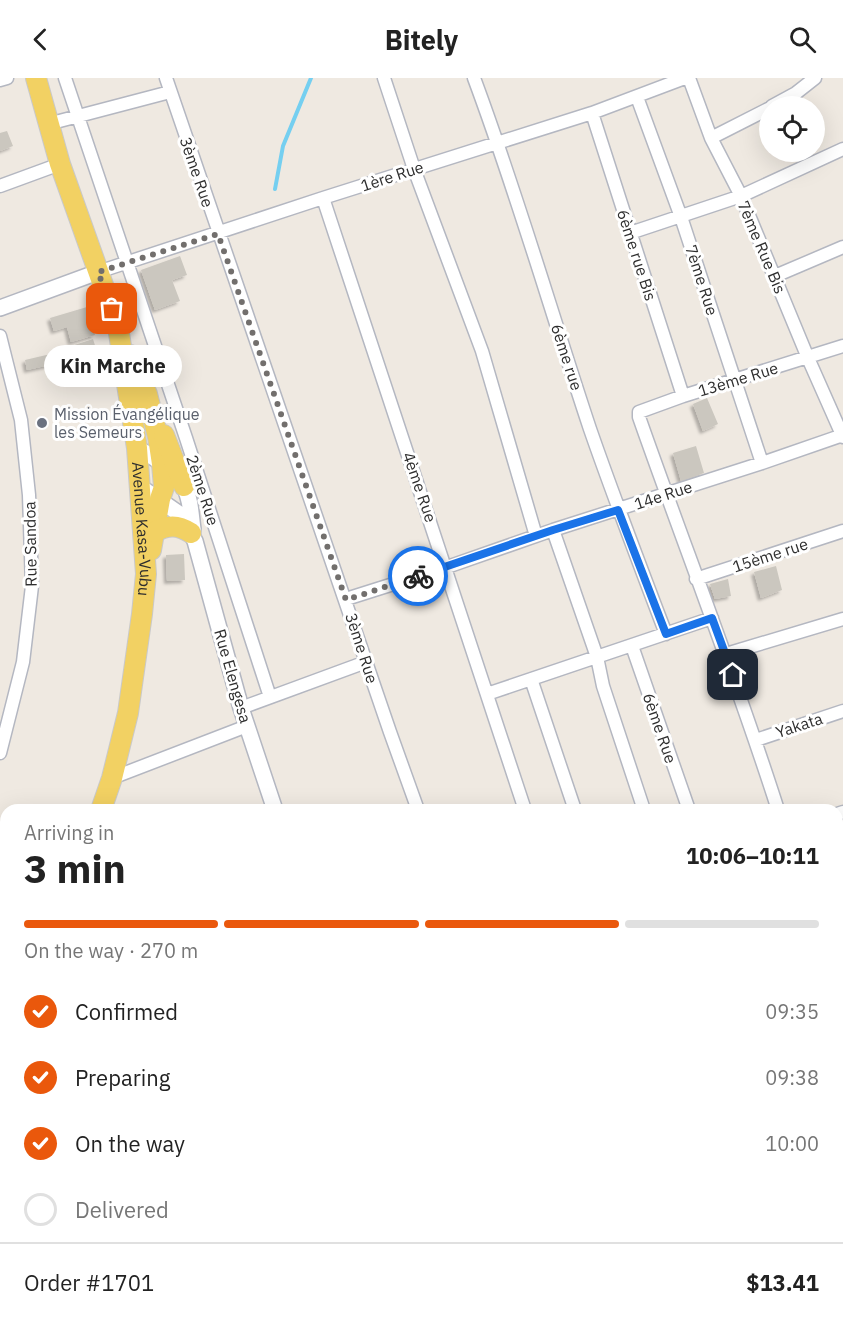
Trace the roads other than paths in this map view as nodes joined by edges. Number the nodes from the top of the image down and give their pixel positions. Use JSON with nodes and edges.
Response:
{"nodes":[{"id":1,"x":7,"y":78,"type":"edge"},
{"id":2,"x":36,"y":78,"type":"edge"},
{"id":3,"x":65,"y":78,"type":"edge"},
{"id":4,"x":165,"y":78,"type":"edge"},
{"id":5,"x":384,"y":78,"type":"edge"},
{"id":6,"x":474,"y":78,"type":"edge"},
{"id":7,"x":687,"y":78,"type":"edge"},
{"id":8,"x":815,"y":78,"type":"edge"},
{"id":9,"x":0,"y":80,"type":"edge"},
{"id":10,"x":170,"y":92,"type":"junction"},
{"id":11,"x":791,"y":96,"type":"edge"},
{"id":12,"x":637,"y":97,"type":"junction"},
{"id":13,"x":592,"y":113,"type":"junction"},
{"id":14,"x":759,"y":113,"type":"edge"},
{"id":15,"x":78,"y":116,"type":"junction"},
{"id":16,"x":48,"y":124,"type":"junction"},
{"id":17,"x":711,"y":138,"type":"junction"},
{"id":18,"x":498,"y":143,"type":"junction"},
{"id":19,"x":843,"y":148,"type":"edge"},
{"id":20,"x":60,"y":164,"type":"junction"},
{"id":21,"x":414,"y":169,"type":"junction"},
{"id":22,"x":0,"y":186,"type":"edge"},
{"id":23,"x":741,"y":196,"type":"junction"},
{"id":24,"x":323,"y":198,"type":"junction"},
{"id":25,"x":681,"y":217,"type":"junction"},
{"id":26,"x":630,"y":233,"type":"junction"},
{"id":27,"x":218,"y":234,"type":"junction"},
{"id":28,"x":843,"y":246,"type":"edge"},
{"id":29,"x":128,"y":263,"type":"junction"},
{"id":30,"x":98,"y":272,"type":"junction"},
{"id":31,"x":775,"y":276,"type":"junction"},
{"id":32,"x":0,"y":308,"type":"edge"},
{"id":33,"x":118,"y":327,"type":"junction"},
{"id":34,"x":0,"y":336,"type":"edge"},
{"id":35,"x":843,"y":346,"type":"edge"},
{"id":36,"x":808,"y":358,"type":"junction"},
{"id":37,"x":735,"y":380,"type":"junction"},
{"id":38,"x":683,"y":396,"type":"junction"},
{"id":39,"x":149,"y":403,"type":"junction"},
{"id":40,"x":843,"y":436,"type":"edge"},
{"id":41,"x":136,"y":448,"type":"junction"},
{"id":42,"x":762,"y":463,"type":"junction"},
{"id":43,"x":162,"y":464,"type":"junction"},
{"id":44,"x":140,"y":486,"type":"junction"},
{"id":45,"x":184,"y":486,"type":"junction"},
{"id":46,"x":666,"y":494,"type":"junction"},
{"id":47,"x":160,"y":499,"type":"junction"},
{"id":48,"x":618,"y":510,"type":"junction"},
{"id":49,"x":553,"y":530,"type":"junction"},
{"id":50,"x":843,"y":531,"type":"edge"},
{"id":51,"x":154,"y":532,"type":"junction"},
{"id":52,"x":536,"y":536,"type":"junction"},
{"id":53,"x":193,"y":537,"type":"junction"},
{"id":54,"x":447,"y":567,"type":"junction"},
{"id":55,"x":146,"y":573,"type":"junction"},
{"id":56,"x":696,"y":579,"type":"junction"},
{"id":57,"x":346,"y":600,"type":"junction"},
{"id":58,"x":712,"y":618,"type":"junction"},
{"id":59,"x":843,"y":619,"type":"edge"},
{"id":60,"x":666,"y":634,"type":"junction"},
{"id":61,"x":632,"y":646,"type":"junction"},
{"id":62,"x":726,"y":654,"type":"junction"},
{"id":63,"x":597,"y":657,"type":"junction"},
{"id":64,"x":366,"y":662,"type":"junction"},
{"id":65,"x":531,"y":679,"type":"junction"},
{"id":66,"x":487,"y":694,"type":"junction"},
{"id":67,"x":270,"y":697,"type":"junction"},
{"id":68,"x":241,"y":708,"type":"junction"},
{"id":69,"x":843,"y":711,"type":"edge"},
{"id":70,"x":247,"y":726,"type":"junction"},
{"id":71,"x":756,"y":740,"type":"junction"},
{"id":72,"x":0,"y":753,"type":"edge"},
{"id":73,"x":112,"y":778,"type":"junction"},
{"id":74,"x":103,"y":804,"type":"edge"},
{"id":75,"x":273,"y":804,"type":"edge"},
{"id":76,"x":416,"y":804,"type":"edge"},
{"id":77,"x":523,"y":804,"type":"edge"},
{"id":78,"x":573,"y":804,"type":"edge"},
{"id":79,"x":642,"y":804,"type":"edge"},
{"id":80,"x":687,"y":804,"type":"edge"},
{"id":81,"x":776,"y":804,"type":"edge"}],
"edges":[{"from":1,"to":9,"type":"street"},
{"from":2,"to":16,"type":"main road","name":"Avenue Kasa-Vubu"},
{"from":3,"to":15,"type":"street","name":"2ème Rue"},
{"from":4,"to":10,"type":"street","name":"3ème Rue"},
{"from":5,"to":21,"type":"street"},
{"from":6,"to":18,"type":"street","name":"6ème rue"},
{"from":7,"to":12,"type":"street","name":"1ère Rue"},
{"from":7,"to":17,"type":"street","name":"7ème Rue Bis"},
{"from":8,"to":11,"type":"street"},
{"from":10,"to":15,"type":"street"},
{"from":10,"to":27,"type":"street","name":"3ème Rue"},
{"from":12,"to":13,"type":"street","name":"1ère Rue"},
{"from":12,"to":25,"type":"street","name":"7ème Rue"},
{"from":13,"to":18,"type":"street","name":"1ère Rue"},
{"from":13,"to":26,"type":"street","name":"6ème rue Bis"},
{"from":14,"to":17,"type":"street"},
{"from":15,"to":16,"type":"street"},
{"from":15,"to":29,"type":"street","name":"2ème Rue"},
{"from":16,"to":20,"type":"main road","name":"Avenue Kasa-Vubu"},
{"from":17,"to":23,"type":"street","name":"7ème Rue Bis"},
{"from":18,"to":21,"type":"street","name":"1ère Rue"},
{"from":18,"to":48,"type":"street","name":"6ème rue"},
{"from":19,"to":23,"type":"street"},
{"from":20,"to":22,"type":"street"},
{"from":20,"to":30,"type":"main road","name":"Avenue Kasa-Vubu"},
{"from":21,"to":24,"type":"street","name":"1ère Rue"},
{"from":21,"to":52,"type":"street"},
{"from":23,"to":25,"type":"street"},
{"from":23,"to":31,"type":"street","name":"7ème Rue Bis"},
{"from":24,"to":27,"type":"street","name":"1ère Rue"},
{"from":24,"to":54,"type":"street","name":"4ème Rue"},
{"from":25,"to":26,"type":"street"},
{"from":25,"to":37,"type":"street","name":"7ème Rue"},
{"from":26,"to":38,"type":"street","name":"6ème rue Bis"},
{"from":27,"to":29,"type":"street","name":"1ère Rue"},
{"from":27,"to":57,"type":"street","name":"3ème Rue"},
{"from":28,"to":31,"type":"street"},
{"from":29,"to":30,"type":"street","name":"1ère Rue"},
{"from":29,"to":67,"type":"street","name":"2ème Rue"},
{"from":30,"to":32,"type":"street"},
{"from":30,"to":33,"type":"main road","name":"Avenue Kasa-Vubu"},
{"from":31,"to":36,"type":"street","name":"7ème Rue Bis"},
{"from":33,"to":39,"type":"main road"},
{"from":33,"to":41,"type":"main road","name":"Avenue Kasa-Vubu"},
{"from":34,"to":72,"type":"street","name":"Rue Sandoa"},
{"from":35,"to":36,"type":"street","name":"13ème Rue"},
{"from":36,"to":37,"type":"street","name":"13ème Rue"},
{"from":36,"to":40,"type":"street","name":"7ème Rue Bis"},
{"from":37,"to":38,"type":"street","name":"13ème Rue"},
{"from":37,"to":42,"type":"street","name":"7ème Rue"},
{"from":38,"to":46,"type":"street","name":"13ème Rue"},
{"from":39,"to":43,"type":"main road"},
{"from":39,"to":45,"type":"main road"},
{"from":40,"to":42,"type":"street","name":"14e Rue"},
{"from":41,"to":43,"type":"street"},
{"from":41,"to":44,"type":"main road","name":"Avenue Kasa-Vubu"},
{"from":42,"to":46,"type":"street","name":"14e Rue"},
{"from":43,"to":45,"type":"street"},
{"from":43,"to":47,"type":"main road"},
{"from":44,"to":47,"type":"street"},
{"from":44,"to":55,"type":"main road","name":"Avenue Kasa-Vubu"},
{"from":45,"to":53,"type":"street"},
{"from":46,"to":48,"type":"street","name":"14e Rue"},
{"from":46,"to":56,"type":"street"},
{"from":47,"to":51,"type":"main road"},
{"from":47,"to":53,"type":"street"},
{"from":48,"to":49,"type":"street","name":"14e Rue"},
{"from":48,"to":60,"type":"street","name":"6ème rue"},
{"from":49,"to":52,"type":"street","name":"14e Rue"},
{"from":49,"to":63,"type":"street"},
{"from":50,"to":56,"type":"street","name":"15ème rue"},
{"from":51,"to":53,"type":"main road"},
{"from":51,"to":55,"type":"main road"},
{"from":52,"to":54,"type":"street","name":"14e Rue"},
{"from":53,"to":68,"type":"street","name":"Rue Elengesa"},
{"from":54,"to":57,"type":"street","name":"14e Rue"},
{"from":54,"to":66,"type":"street","name":"4ème Rue"},
{"from":55,"to":73,"type":"main road","name":"Avenue Kasa-Vubu"},
{"from":56,"to":58,"type":"street"},
{"from":57,"to":64,"type":"street","name":"3ème Rue"},
{"from":58,"to":60,"type":"street"},
{"from":58,"to":62,"type":"street"},
{"from":59,"to":62,"type":"street"},
{"from":60,"to":61,"type":"street"},
{"from":61,"to":63,"type":"street"},
{"from":61,"to":80,"type":"street","name":"6ème Rue"},
{"from":62,"to":71,"type":"street"},
{"from":63,"to":65,"type":"street"},
{"from":63,"to":79,"type":"street"},
{"from":64,"to":67,"type":"street"},
{"from":64,"to":76,"type":"street","name":"3ème Rue"},
{"from":65,"to":66,"type":"street"},
{"from":65,"to":78,"type":"street"},
{"from":66,"to":77,"type":"street","name":"4ème Rue"},
{"from":67,"to":68,"type":"street"},
{"from":68,"to":70,"type":"street","name":"Rue Elengesa"},
{"from":69,"to":71,"type":"street","name":"Yakata"},
{"from":70,"to":73,"type":"street"},
{"from":70,"to":75,"type":"street","name":"Rue Elengesa"},
{"from":71,"to":81,"type":"street"},
{"from":73,"to":74,"type":"main road","name":"Avenue Kasa-Vubu"}]}
